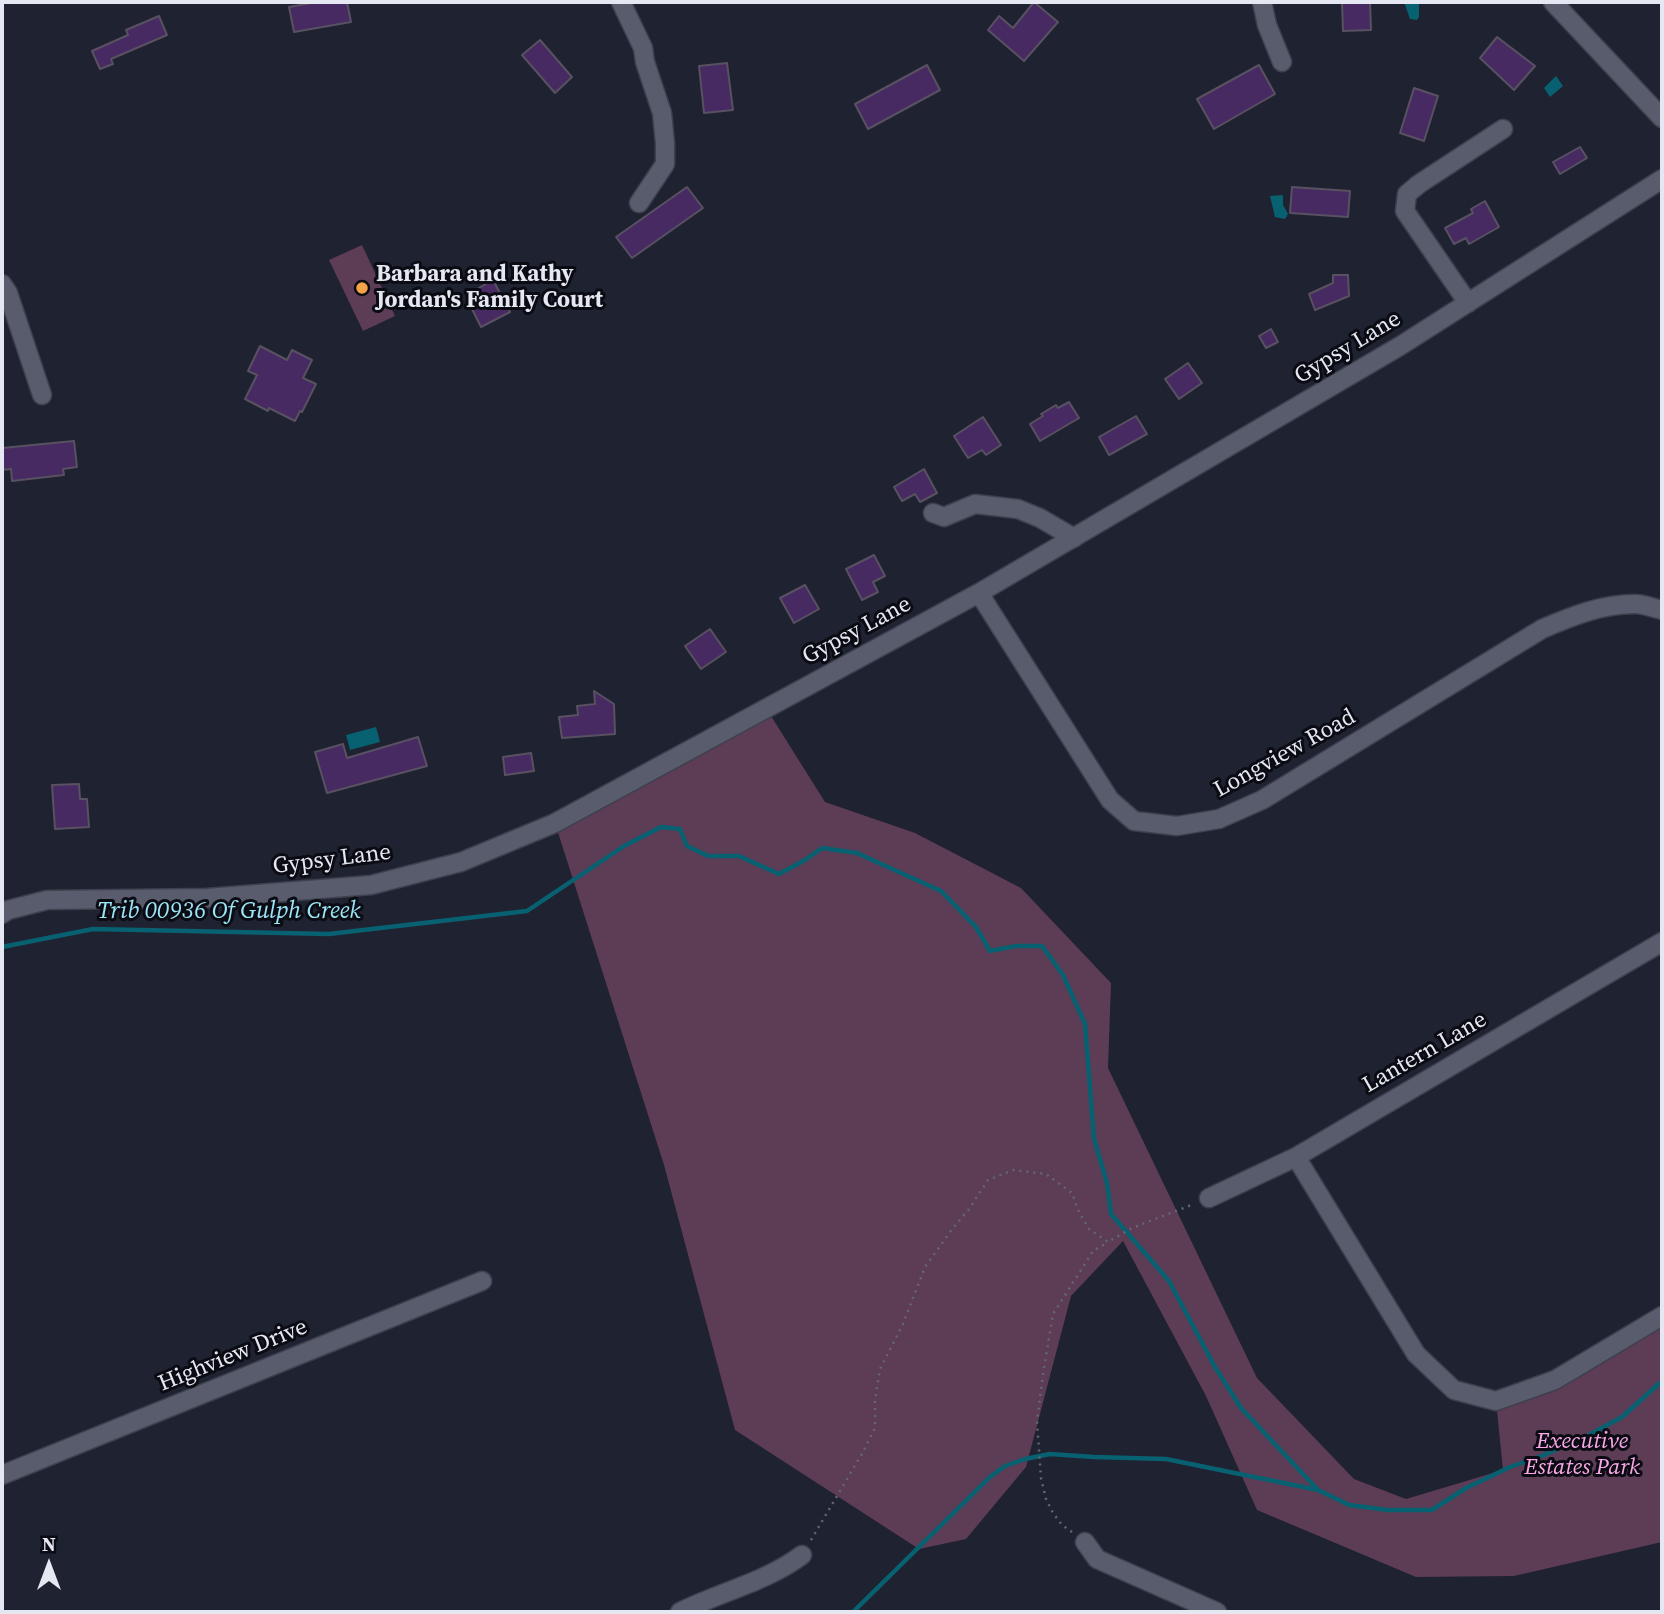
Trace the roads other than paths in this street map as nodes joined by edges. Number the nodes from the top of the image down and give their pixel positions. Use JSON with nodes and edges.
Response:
{"nodes":[{"id":1,"x":621,"y":2,"type":"edge"},
{"id":2,"x":1262,"y":2,"type":"edge"},
{"id":3,"x":1553,"y":2,"type":"edge"},
{"id":4,"x":1282,"y":62,"type":"dead end"},
{"id":5,"x":1662,"y":118,"type":"edge"},
{"id":6,"x":1503,"y":129,"type":"dead end"},
{"id":7,"x":1662,"y":179,"type":"edge"},
{"id":8,"x":639,"y":203,"type":"dead end"},
{"id":9,"x":2,"y":284,"type":"edge"},
{"id":10,"x":1468,"y":303,"type":"junction"},
{"id":11,"x":42,"y":395,"type":"dead end"},
{"id":12,"x":933,"y":513,"type":"dead end"},
{"id":13,"x":1074,"y":537,"type":"junction"},
{"id":14,"x":979,"y":593,"type":"junction"},
{"id":15,"x":1662,"y":610,"type":"edge"},
{"id":16,"x":2,"y":914,"type":"edge"},
{"id":17,"x":1662,"y":943,"type":"edge"},
{"id":18,"x":1296,"y":1157,"type":"junction"},
{"id":19,"x":1209,"y":1198,"type":"road end"},
{"id":20,"x":482,"y":1281,"type":"dead end"},
{"id":21,"x":1662,"y":1316,"type":"edge"},
{"id":22,"x":2,"y":1475,"type":"edge"},
{"id":23,"x":1085,"y":1542,"type":"road end"},
{"id":24,"x":802,"y":1555,"type":"road end"},
{"id":25,"x":680,"y":1612,"type":"edge"},
{"id":26,"x":1217,"y":1612,"type":"edge"}],
"edges":[{"from":1,"to":8,"type":"street"},
{"from":2,"to":4,"type":"street"},
{"from":3,"to":5,"type":"street"},
{"from":6,"to":10,"type":"street"},
{"from":7,"to":10,"type":"street","name":"Gypsy Lane"},
{"from":9,"to":11,"type":"street"},
{"from":10,"to":13,"type":"street","name":"Gypsy Lane"},
{"from":12,"to":13,"type":"street"},
{"from":13,"to":14,"type":"street","name":"Gypsy Lane"},
{"from":14,"to":15,"type":"street","name":"Longview Road"},
{"from":14,"to":16,"type":"street","name":"Gypsy Lane"},
{"from":17,"to":18,"type":"street","name":"Lantern Lane"},
{"from":18,"to":19,"type":"street","name":"Lantern Lane"},
{"from":18,"to":21,"type":"street"},
{"from":20,"to":22,"type":"street","name":"Highview Drive"},
{"from":23,"to":26,"type":"street"},
{"from":24,"to":25,"type":"street"}]}
